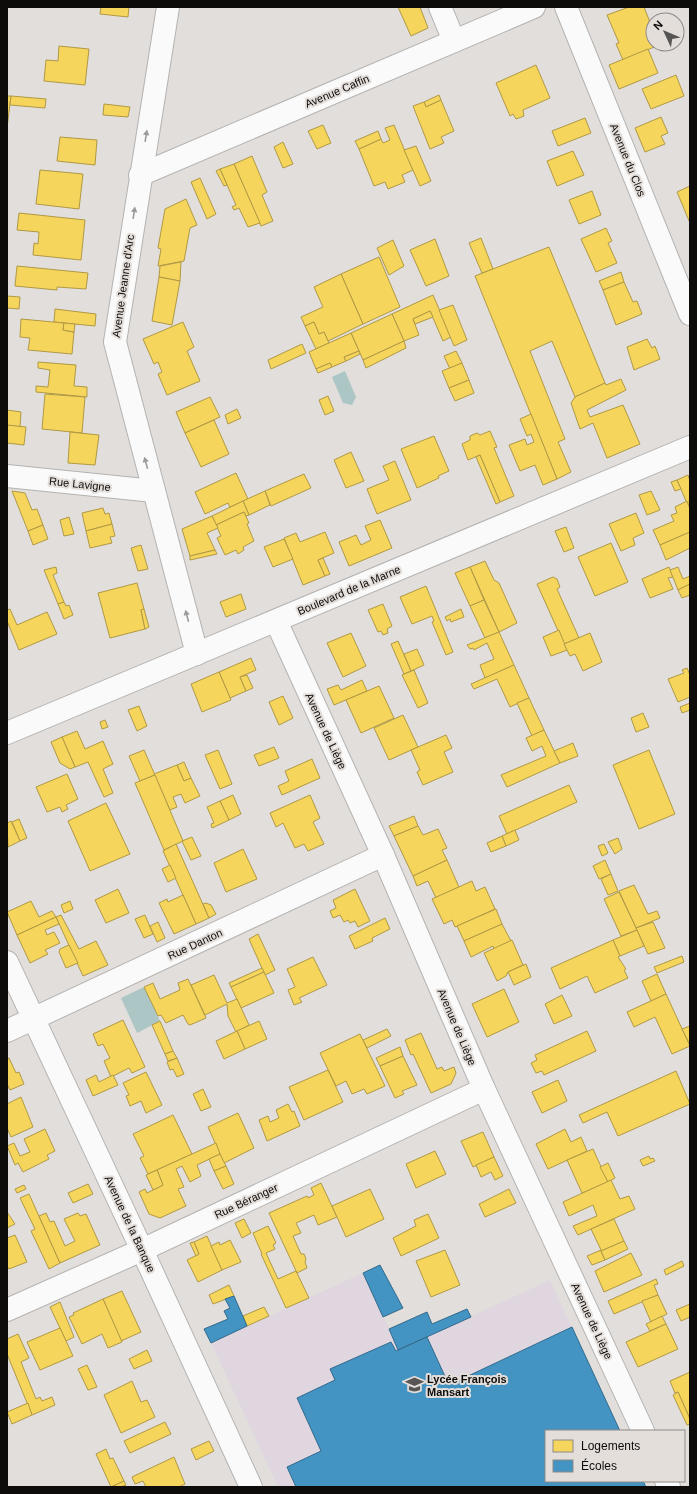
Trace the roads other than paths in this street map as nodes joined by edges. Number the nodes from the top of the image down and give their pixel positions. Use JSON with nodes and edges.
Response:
{"nodes":[{"id":1,"x":168,"y":7,"type":"edge"},
{"id":2,"x":440,"y":7,"type":"edge"},
{"id":3,"x":534,"y":7,"type":"edge"},
{"id":4,"x":566,"y":7,"type":"edge"},
{"id":5,"x":454,"y":41,"type":"junction"},
{"id":6,"x":140,"y":175,"type":"junction"},
{"id":7,"x":690,"y":314,"type":"edge"},
{"id":8,"x":690,"y":448,"type":"edge"},
{"id":9,"x":7,"y":476,"type":"edge"},
{"id":10,"x":154,"y":491,"type":"junction"},
{"id":11,"x":276,"y":621,"type":"junction"},
{"id":12,"x":196,"y":654,"type":"junction"},
{"id":13,"x":7,"y":733,"type":"edge"},
{"id":14,"x":383,"y":856,"type":"junction"},
{"id":15,"x":7,"y":962,"type":"edge"},
{"id":16,"x":34,"y":1019,"type":"junction"},
{"id":17,"x":7,"y":1031,"type":"edge"},
{"id":18,"x":484,"y":1090,"type":"junction"},
{"id":19,"x":142,"y":1250,"type":"junction"},
{"id":20,"x":7,"y":1310,"type":"edge"},
{"id":21,"x":643,"y":1430,"type":"edge"},
{"id":22,"x":251,"y":1487,"type":"edge"}],
"edges":[{"from":6,"to":1,"type":"street","name":"Avenue Jeanne d'Arc","one_way":true},
{"from":2,"to":5,"type":"street"},
{"from":3,"to":5,"type":"street","name":"Avenue Caffin"},
{"from":4,"to":7,"type":"street","name":"Avenue du Clos"},
{"from":5,"to":6,"type":"street","name":"Avenue Caffin"},
{"from":10,"to":6,"type":"street","name":"Avenue Jeanne d'Arc","one_way":true},
{"from":8,"to":11,"type":"street","name":"Boulevard de la Marne"},
{"from":9,"to":10,"type":"street","name":"Rue Lavigne"},
{"from":12,"to":10,"type":"street","name":"Avenue Jeanne d'Arc","one_way":true},
{"from":11,"to":12,"type":"street","name":"Boulevard de la Marne"},
{"from":11,"to":14,"type":"street","name":"Avenue de Liège"},
{"from":12,"to":13,"type":"street","name":"Boulevard de la Marne"},
{"from":14,"to":16,"type":"street","name":"Rue Danton"},
{"from":14,"to":18,"type":"street","name":"Avenue de Liège"},
{"from":15,"to":16,"type":"street","name":"Avenue de la Banque"},
{"from":16,"to":17,"type":"street","name":"Rue Danton"},
{"from":16,"to":19,"type":"street","name":"Avenue de la Banque"},
{"from":18,"to":19,"type":"street","name":"Rue Béranger"},
{"from":18,"to":21,"type":"street","name":"Avenue de Liège"},
{"from":19,"to":20,"type":"street","name":"Rue Béranger"},
{"from":19,"to":22,"type":"street","name":"Avenue de la Banque"}]}
